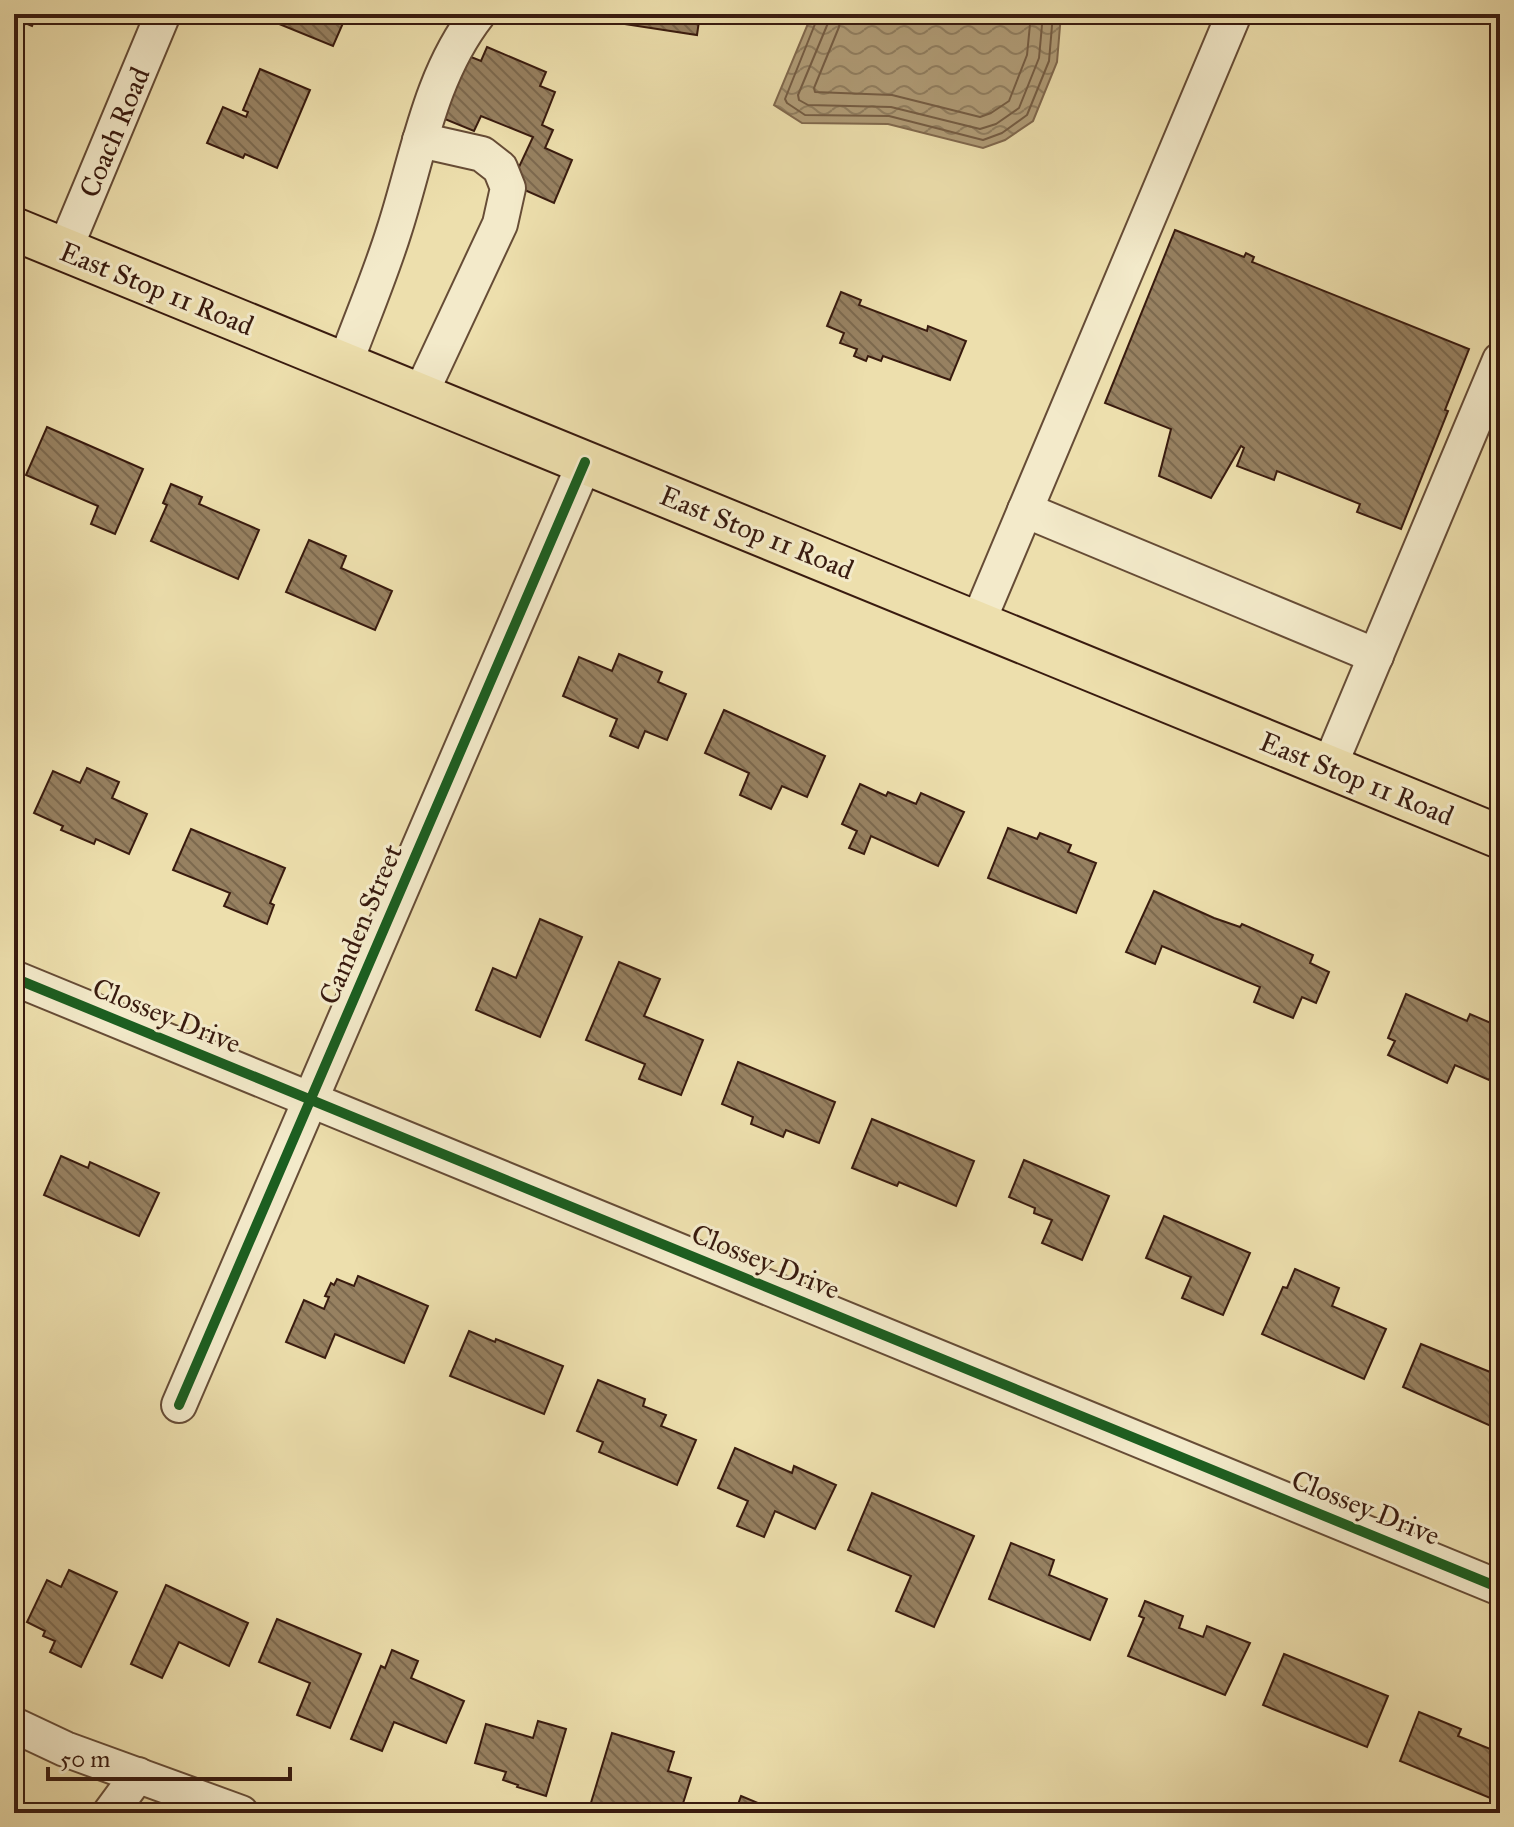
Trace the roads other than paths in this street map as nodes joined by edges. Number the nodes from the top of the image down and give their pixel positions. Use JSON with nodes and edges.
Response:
{"nodes":[{"id":1,"x":163,"y":14,"type":"edge"},
{"id":2,"x":478,"y":14,"type":"edge"},
{"id":3,"x":1234,"y":14,"type":"edge"},
{"id":4,"x":420,"y":140,"type":"junction"},
{"id":5,"x":14,"y":229,"type":"edge"},
{"id":6,"x":64,"y":251,"type":"junction"},
{"id":7,"x":1500,"y":360,"type":"edge"},
{"id":8,"x":345,"y":364,"type":"junction"},
{"id":9,"x":420,"y":395,"type":"junction"},
{"id":10,"x":585,"y":462,"type":"junction"},
{"id":11,"x":1025,"y":510,"type":"junction"},
{"id":12,"x":978,"y":622,"type":"junction"},
{"id":13,"x":1376,"y":656,"type":"junction"},
{"id":14,"x":1329,"y":767,"type":"junction"},
{"id":15,"x":1500,"y":837,"type":"edge"},
{"id":16,"x":14,"y":978,"type":"edge"},
{"id":17,"x":310,"y":1100,"type":"junction"},
{"id":18,"x":179,"y":1405,"type":"dead end"},
{"id":19,"x":1500,"y":1588,"type":"edge"},
{"id":20,"x":14,"y":1725,"type":"edge"},
{"id":21,"x":138,"y":1775,"type":"junction"},
{"id":22,"x":110,"y":1813,"type":"edge"},
{"id":23,"x":241,"y":1813,"type":"edge"}],
"edges":[{"from":1,"to":6,"type":"street","name":"Coach Road"},
{"from":2,"to":4,"type":"street"},
{"from":3,"to":11,"type":"street"},
{"from":4,"to":8,"type":"street"},
{"from":4,"to":9,"type":"street"},
{"from":5,"to":6,"type":"main road","name":"East Stop 11 Road"},
{"from":6,"to":8,"type":"main road","name":"East Stop 11 Road"},
{"from":7,"to":13,"type":"street"},
{"from":8,"to":9,"type":"main road","name":"East Stop 11 Road"},
{"from":9,"to":10,"type":"main road","name":"East Stop 11 Road"},
{"from":10,"to":12,"type":"main road","name":"East Stop 11 Road"},
{"from":10,"to":17,"type":"street","name":"Camden Street"},
{"from":11,"to":12,"type":"street"},
{"from":11,"to":13,"type":"street"},
{"from":12,"to":14,"type":"main road","name":"East Stop 11 Road"},
{"from":13,"to":14,"type":"street"},
{"from":14,"to":15,"type":"main road","name":"East Stop 11 Road"},
{"from":16,"to":17,"type":"street","name":"Clossey Drive"},
{"from":17,"to":18,"type":"street","name":"Camden Street"},
{"from":17,"to":19,"type":"street","name":"Clossey Drive"},
{"from":20,"to":21,"type":"street"},
{"from":21,"to":22,"type":"street"},
{"from":21,"to":23,"type":"street"}]}
